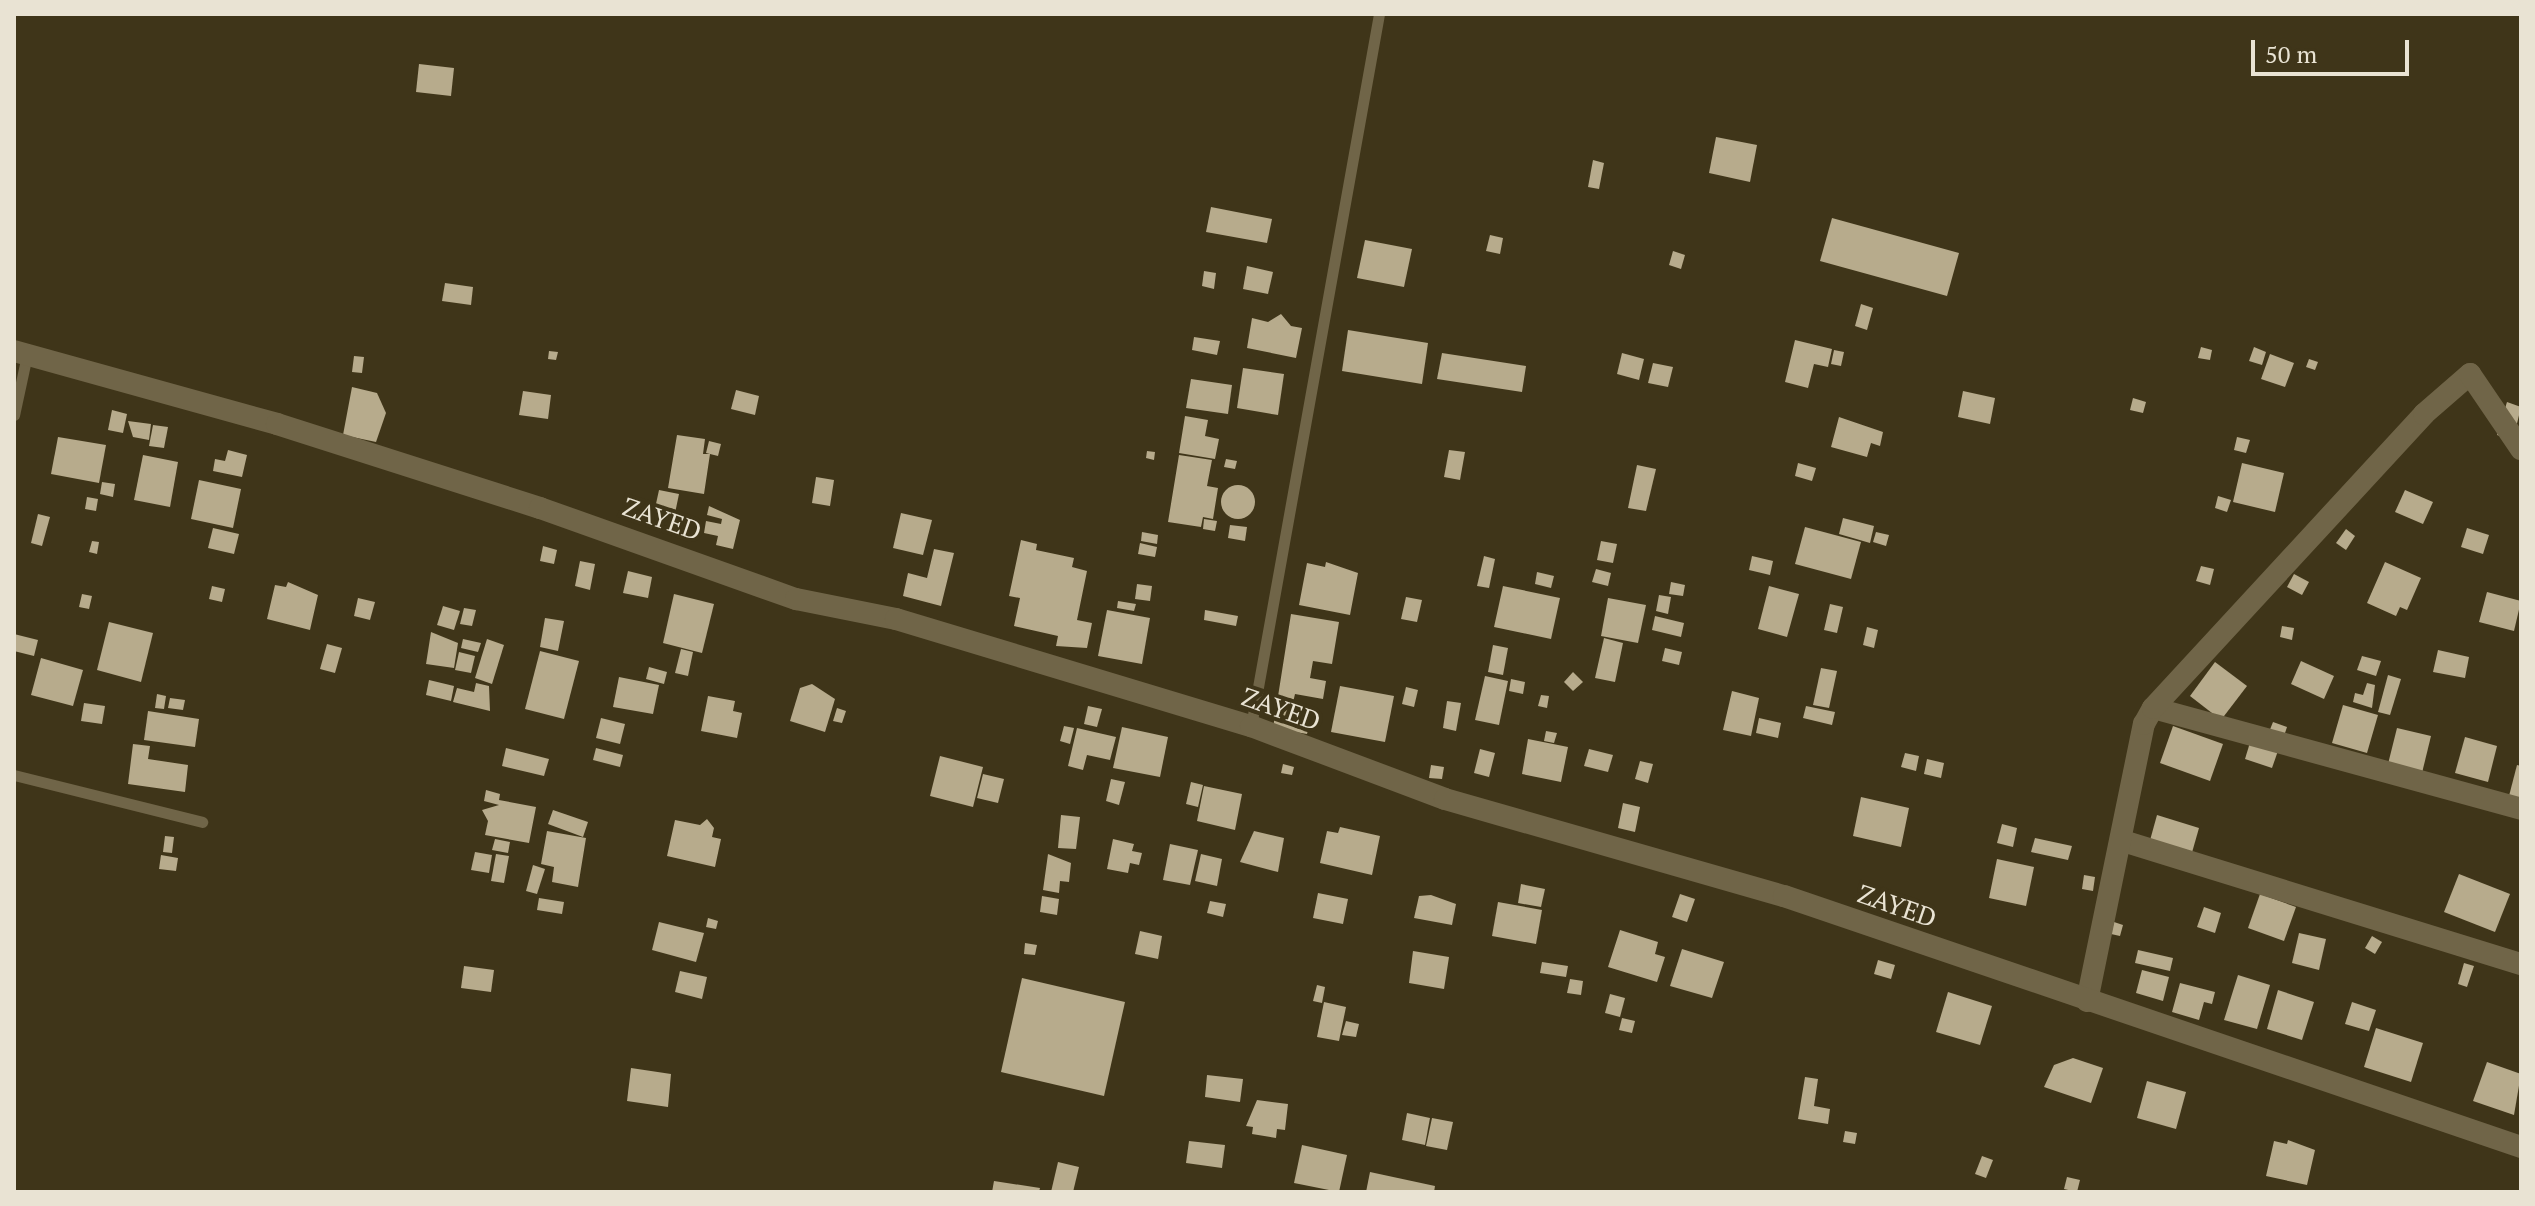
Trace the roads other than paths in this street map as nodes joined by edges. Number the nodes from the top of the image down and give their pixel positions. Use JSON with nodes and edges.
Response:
{"nodes":[{"id":1,"x":1379,"y":14,"type":"edge"},
{"id":2,"x":21,"y":353,"type":"edge"},
{"id":3,"x":14,"y":415,"type":"edge"},
{"id":4,"x":2521,"y":449,"type":"edge"},
{"id":5,"x":2153,"y":708,"type":"junction"},
{"id":6,"x":1251,"y":726,"type":"junction"},
{"id":7,"x":14,"y":775,"type":"edge"},
{"id":8,"x":2521,"y":809,"type":"edge"},
{"id":9,"x":202,"y":822,"type":"dead end"},
{"id":10,"x":2123,"y":841,"type":"junction"},
{"id":11,"x":2521,"y":964,"type":"edge"},
{"id":12,"x":2087,"y":1001,"type":"junction"},
{"id":13,"x":2521,"y":1147,"type":"edge"}],
"edges":[{"from":1,"to":6,"type":"lane"},
{"from":2,"to":3,"type":"lane"},
{"from":2,"to":6,"type":"street","name":"ZAYED"},
{"from":4,"to":5,"type":"street"},
{"from":5,"to":8,"type":"street"},
{"from":5,"to":10,"type":"street"},
{"from":6,"to":12,"type":"street","name":"ZAYED"},
{"from":7,"to":9,"type":"lane"},
{"from":10,"to":11,"type":"street"},
{"from":10,"to":12,"type":"street"},
{"from":12,"to":13,"type":"street","name":"ZAYED"}]}
